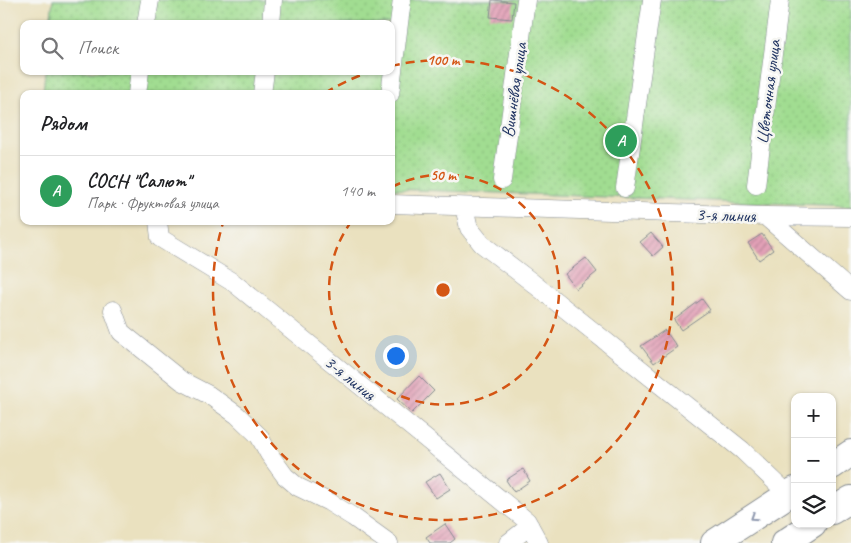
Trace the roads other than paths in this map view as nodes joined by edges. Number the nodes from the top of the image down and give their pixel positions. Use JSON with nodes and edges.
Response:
{"nodes":[{"id":1,"x":150,"y":0,"type":"edge"},
{"id":2,"x":273,"y":0,"type":"edge"},
{"id":3,"x":402,"y":0,"type":"edge"},
{"id":4,"x":526,"y":0,"type":"edge"},
{"id":5,"x":652,"y":0,"type":"edge"},
{"id":6,"x":780,"y":0,"type":"edge"},
{"id":7,"x":147,"y":20,"type":"edge"},
{"id":8,"x":271,"y":20,"type":"edge"},
{"id":9,"x":395,"y":55,"type":"edge"},
{"id":10,"x":139,"y":75,"type":"edge"},
{"id":11,"x":264,"y":75,"type":"edge"},
{"id":12,"x":392,"y":75,"type":"edge"},
{"id":13,"x":138,"y":90,"type":"edge"},
{"id":14,"x":263,"y":90,"type":"edge"},
{"id":15,"x":391,"y":90,"type":"edge"},
{"id":16,"x":502,"y":180,"type":"dead end"},
{"id":17,"x":756,"y":185,"type":"dead end"},
{"id":18,"x":625,"y":188,"type":"dead end"},
{"id":19,"x":395,"y":204,"type":"edge"},
{"id":20,"x":464,"y":207,"type":"junction"},
{"id":21,"x":764,"y":216,"type":"junction"},
{"id":22,"x":851,"y":217,"type":"edge"},
{"id":23,"x":158,"y":225,"type":"edge"},
{"id":24,"x":851,"y":291,"type":"edge"},
{"id":25,"x":113,"y":310,"type":"dead end"},
{"id":26,"x":851,"y":453,"type":"edge"},
{"id":27,"x":836,"y":463,"type":"edge"},
{"id":28,"x":791,"y":492,"type":"edge"},
{"id":29,"x":851,"y":499,"type":"edge"},
{"id":30,"x":836,"y":509,"type":"edge"},
{"id":31,"x":530,"y":526,"type":"junction"},
{"id":32,"x":807,"y":528,"type":"edge"},
{"id":33,"x":389,"y":543,"type":"edge"},
{"id":34,"x":508,"y":543,"type":"edge"},
{"id":35,"x":539,"y":543,"type":"edge"},
{"id":36,"x":714,"y":543,"type":"edge"},
{"id":37,"x":784,"y":543,"type":"edge"}],
"edges":[{"from":1,"to":7,"type":"street"},
{"from":2,"to":8,"type":"street"},
{"from":3,"to":9,"type":"street"},
{"from":4,"to":16,"type":"street","name":"Вишнёвая улица"},
{"from":5,"to":18,"type":"street"},
{"from":6,"to":17,"type":"street","name":"Цветочная улица"},
{"from":10,"to":13,"type":"street"},
{"from":11,"to":14,"type":"street"},
{"from":12,"to":15,"type":"street"},
{"from":19,"to":20,"type":"street","name":"3-я линия"},
{"from":20,"to":21,"type":"street","name":"3-я линия"},
{"from":20,"to":28,"type":"street"},
{"from":21,"to":22,"type":"street","name":"3-я линия"},
{"from":21,"to":24,"type":"street"},
{"from":23,"to":31,"type":"street","name":"3-я линия"},
{"from":25,"to":33,"type":"street"},
{"from":26,"to":27,"type":"highway"},
{"from":28,"to":36,"type":"highway","one_way":true},
{"from":29,"to":30,"type":"highway"},
{"from":31,"to":34,"type":"street"},
{"from":31,"to":35,"type":"street","name":"3-я линия"},
{"from":32,"to":37,"type":"highway"}]}
